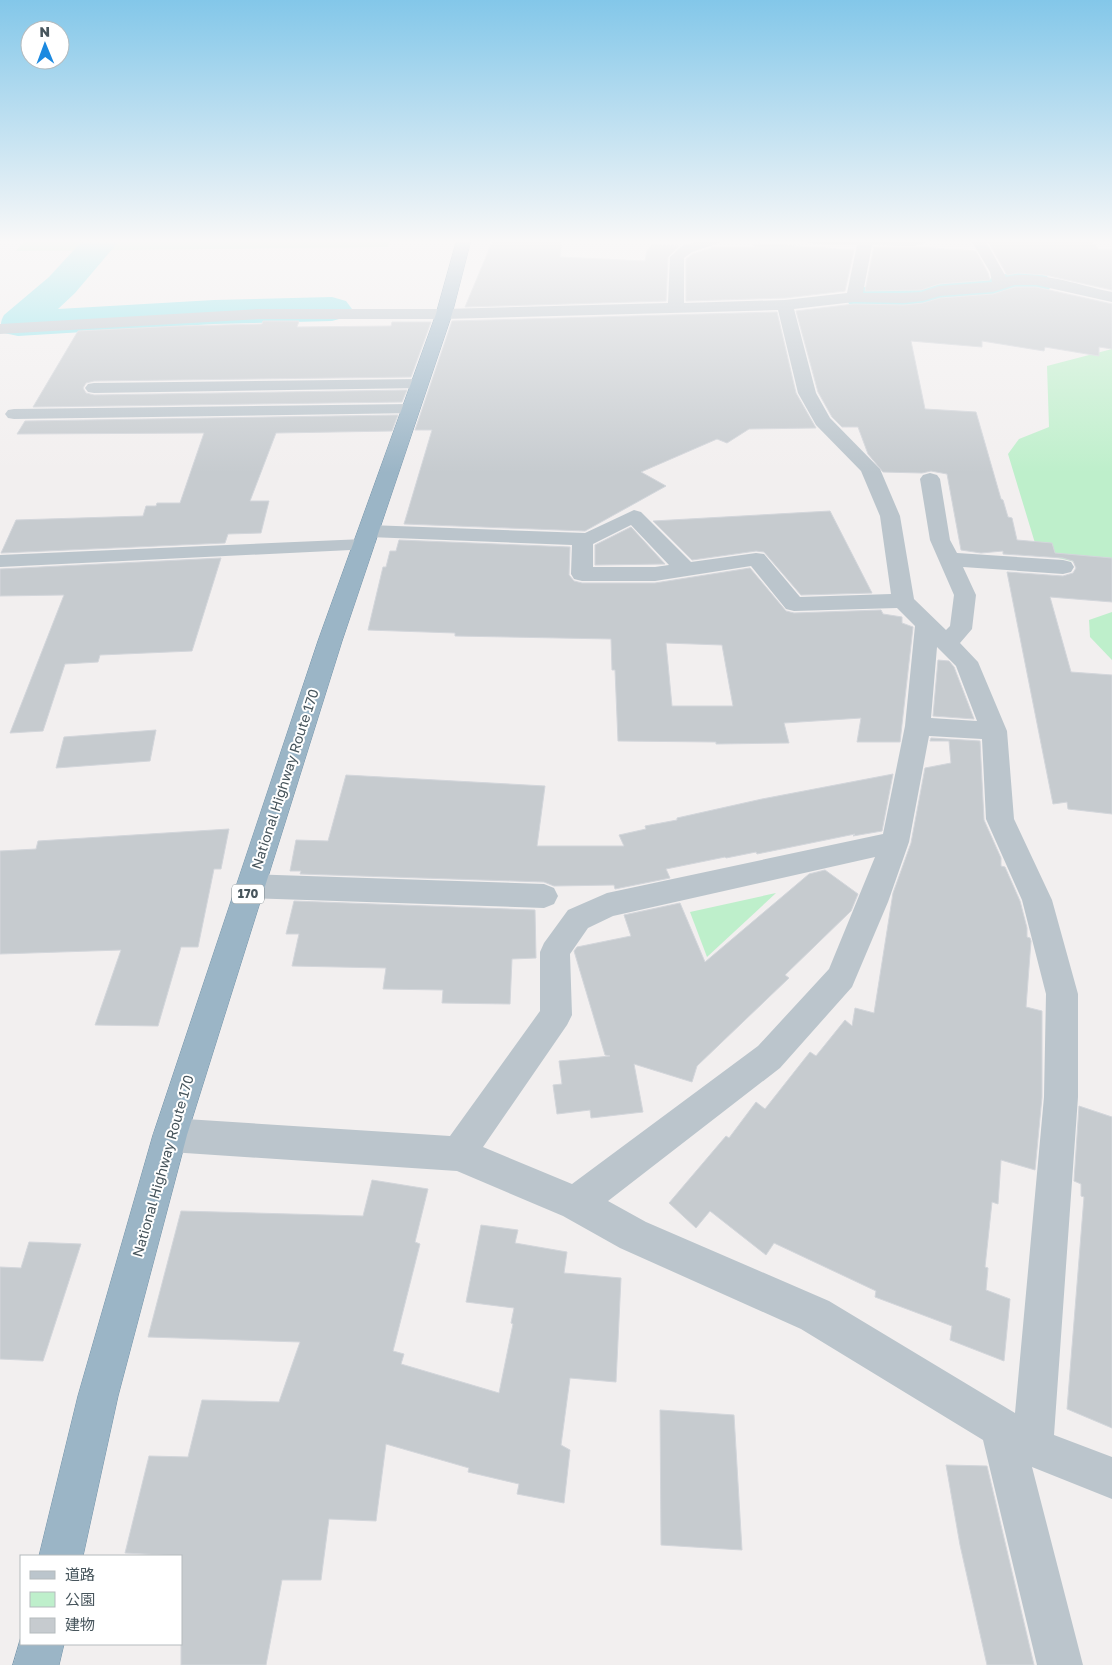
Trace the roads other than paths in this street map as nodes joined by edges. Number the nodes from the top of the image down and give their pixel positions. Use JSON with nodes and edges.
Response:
{"nodes":[{"id":1,"x":195,"y":318,"type":"edge"},
{"id":2,"x":443,"y":318,"type":"edge"},
{"id":3,"x":788,"y":318,"type":"edge"},
{"id":4,"x":0,"y":329,"type":"edge"},
{"id":5,"x":326,"y":385,"type":"junction"},
{"id":6,"x":246,"y":386,"type":"junction"},
{"id":7,"x":166,"y":387,"type":"junction"},
{"id":8,"x":94,"y":388,"type":"dead end"},
{"id":9,"x":415,"y":396,"type":"junction"},
{"id":10,"x":318,"y":410,"type":"junction"},
{"id":11,"x":236,"y":411,"type":"junction"},
{"id":12,"x":153,"y":412,"type":"junction"},
{"id":13,"x":14,"y":414,"type":"dead end"},
{"id":14,"x":930,"y":479,"type":"dead end"},
{"id":15,"x":367,"y":538,"type":"junction"},
{"id":16,"x":583,"y":539,"type":"junction"},
{"id":17,"x":947,"y":558,"type":"junction"},
{"id":18,"x":0,"y":561,"type":"edge"},
{"id":19,"x":1063,"y":567,"type":"dead end"},
{"id":20,"x":686,"y":570,"type":"junction"},
{"id":21,"x":903,"y":600,"type":"junction"},
{"id":22,"x":936,"y":633,"type":"junction"},
{"id":23,"x":918,"y":726,"type":"junction"},
{"id":24,"x":994,"y":731,"type":"junction"},
{"id":25,"x":895,"y":842,"type":"junction"},
{"id":26,"x":250,"y":886,"type":"junction"},
{"id":27,"x":544,"y":896,"type":"dead end"},
{"id":28,"x":170,"y":1135,"type":"junction"},
{"id":29,"x":458,"y":1154,"type":"junction"},
{"id":30,"x":576,"y":1203,"type":"junction"},
{"id":31,"x":1017,"y":1438,"type":"junction"},
{"id":32,"x":1112,"y":1478,"type":"edge"},
{"id":33,"x":61,"y":1555,"type":"edge"},
{"id":34,"x":41,"y":1645,"type":"edge"},
{"id":35,"x":36,"y":1665,"type":"edge"},
{"id":36,"x":1060,"y":1665,"type":"edge"}],
"edges":[{"from":1,"to":4,"type":"street"},
{"from":2,"to":9,"type":"highway","name":"National Highway Route 170","number":"170"},
{"from":3,"to":21,"type":"street"},
{"from":5,"to":6,"type":"street"},
{"from":5,"to":9,"type":"street"},
{"from":5,"to":10,"type":"street"},
{"from":6,"to":7,"type":"street"},
{"from":6,"to":11,"type":"street"},
{"from":7,"to":8,"type":"street"},
{"from":7,"to":12,"type":"street"},
{"from":9,"to":10,"type":"street"},
{"from":9,"to":15,"type":"highway","name":"National Highway Route 170","number":"170"},
{"from":10,"to":11,"type":"street"},
{"from":11,"to":12,"type":"street"},
{"from":12,"to":13,"type":"street"},
{"from":14,"to":17,"type":"street"},
{"from":15,"to":16,"type":"street"},
{"from":15,"to":18,"type":"street"},
{"from":15,"to":26,"type":"highway","name":"National Highway Route 170","number":"170"},
{"from":16,"to":20,"type":"street"},
{"from":16,"to":20,"type":"street"},
{"from":17,"to":19,"type":"street"},
{"from":17,"to":22,"type":"street"},
{"from":20,"to":21,"type":"street"},
{"from":21,"to":22,"type":"street"},
{"from":22,"to":23,"type":"street"},
{"from":22,"to":24,"type":"street"},
{"from":23,"to":24,"type":"street"},
{"from":23,"to":25,"type":"street"},
{"from":24,"to":31,"type":"street"},
{"from":25,"to":29,"type":"street"},
{"from":25,"to":30,"type":"street"},
{"from":26,"to":27,"type":"street"},
{"from":26,"to":28,"type":"highway","name":"National Highway Route 170","number":"170"},
{"from":28,"to":29,"type":"street"},
{"from":28,"to":33,"type":"highway","name":"National Highway Route 170","number":"170"},
{"from":29,"to":30,"type":"street"},
{"from":30,"to":31,"type":"street"},
{"from":31,"to":32,"type":"street"},
{"from":31,"to":36,"type":"street"},
{"from":34,"to":35,"type":"highway"}]}
